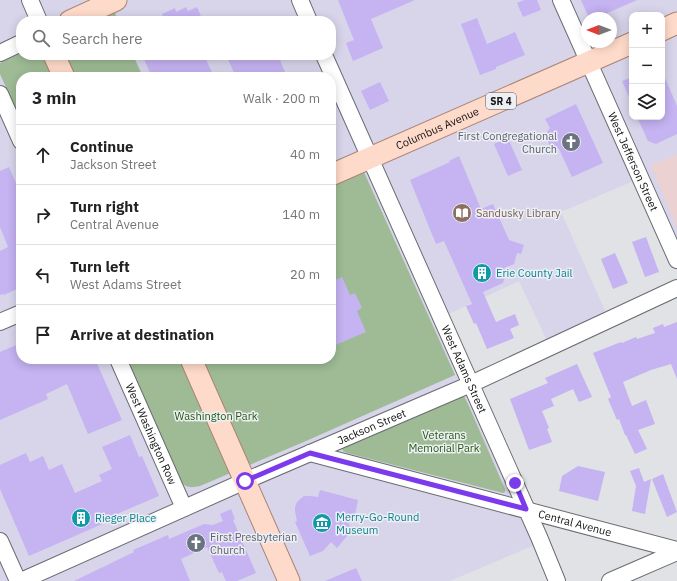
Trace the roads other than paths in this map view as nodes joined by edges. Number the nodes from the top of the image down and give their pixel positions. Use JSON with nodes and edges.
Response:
{"nodes":[{"id":1,"x":30,"y":0,"type":"edge"},
{"id":2,"x":117,"y":0,"type":"edge"},
{"id":3,"x":300,"y":0,"type":"edge"},
{"id":4,"x":561,"y":0,"type":"edge"},
{"id":5,"x":37,"y":16,"type":"edge"},
{"id":6,"x":81,"y":16,"type":"edge"},
{"id":7,"x":307,"y":16,"type":"edge"},
{"id":8,"x":677,"y":23,"type":"edge"},
{"id":9,"x":665,"y":29,"type":"edge"},
{"id":10,"x":629,"y":44,"type":"edge"},
{"id":11,"x":16,"y":45,"type":"edge"},
{"id":12,"x":0,"y":53,"type":"edge"},
{"id":13,"x":56,"y":60,"type":"edge"},
{"id":14,"x":326,"y":60,"type":"edge"},
{"id":15,"x":589,"y":62,"type":"junction"},
{"id":16,"x":62,"y":72,"type":"edge"},
{"id":17,"x":332,"y":72,"type":"edge"},
{"id":18,"x":336,"y":82,"type":"edge"},
{"id":19,"x":0,"y":94,"type":"edge"},
{"id":20,"x":16,"y":130,"type":"edge"},
{"id":21,"x":370,"y":158,"type":"junction"},
{"id":22,"x":336,"y":173,"type":"edge"},
{"id":23,"x":677,"y":260,"type":"edge"},
{"id":24,"x":677,"y":288,"type":"edge"},
{"id":25,"x":16,"y":315,"type":"edge"},
{"id":26,"x":0,"y":322,"type":"edge"},
{"id":27,"x":120,"y":364,"type":"edge"},
{"id":28,"x":193,"y":364,"type":"edge"},
{"id":29,"x":470,"y":384,"type":"junction"},
{"id":30,"x":310,"y":453,"type":"junction"},
{"id":31,"x":245,"y":481,"type":"junction"},
{"id":32,"x":184,"y":508,"type":"junction"},
{"id":33,"x":526,"y":509,"type":"junction"},
{"id":34,"x":0,"y":541,"type":"edge"},
{"id":35,"x":677,"y":551,"type":"edge"},
{"id":36,"x":18,"y":581,"type":"edge"},
{"id":37,"x":21,"y":581,"type":"edge"},
{"id":38,"x":289,"y":581,"type":"edge"},
{"id":39,"x":557,"y":581,"type":"edge"},
{"id":40,"x":610,"y":581,"type":"edge"}],
"edges":[{"from":1,"to":5,"type":"street"},
{"from":2,"to":6,"type":"main road"},
{"from":3,"to":7,"type":"street"},
{"from":4,"to":15,"type":"street","name":"West Jefferson Street"},
{"from":8,"to":9,"type":"main road"},
{"from":10,"to":15,"type":"main road","name":"Columbus Avenue","number":"SR 4"},
{"from":11,"to":12,"type":"street"},
{"from":13,"to":16,"type":"main road"},
{"from":14,"to":17,"type":"street","name":"West Adams Street"},
{"from":15,"to":21,"type":"main road","name":"Columbus Avenue","number":"SR 4"},
{"from":15,"to":23,"type":"street","name":"West Jefferson Street"},
{"from":18,"to":21,"type":"street","name":"West Adams Street"},
{"from":19,"to":20,"type":"street"},
{"from":21,"to":22,"type":"main road","name":"Columbus Avenue","number":"SR 4"},
{"from":21,"to":29,"type":"street","name":"West Adams Street"},
{"from":24,"to":29,"type":"street","name":"Jackson Street"},
{"from":25,"to":26,"type":"street"},
{"from":27,"to":32,"type":"street","name":"West Washington Row"},
{"from":28,"to":31,"type":"main road"},
{"from":29,"to":30,"type":"street","name":"Jackson Street"},
{"from":29,"to":33,"type":"street","name":"West Adams Street"},
{"from":30,"to":31,"type":"street","name":"Jackson Street"},
{"from":30,"to":33,"type":"street","name":"Central Avenue"},
{"from":31,"to":32,"type":"street","name":"Jackson Street"},
{"from":31,"to":38,"type":"main road"},
{"from":32,"to":37,"type":"street","name":"Jackson Street"},
{"from":33,"to":35,"type":"street","name":"Central Avenue"},
{"from":33,"to":39,"type":"street","name":"West Adams Street"},
{"from":34,"to":36,"type":"street"},
{"from":35,"to":40,"type":"street"}]}
